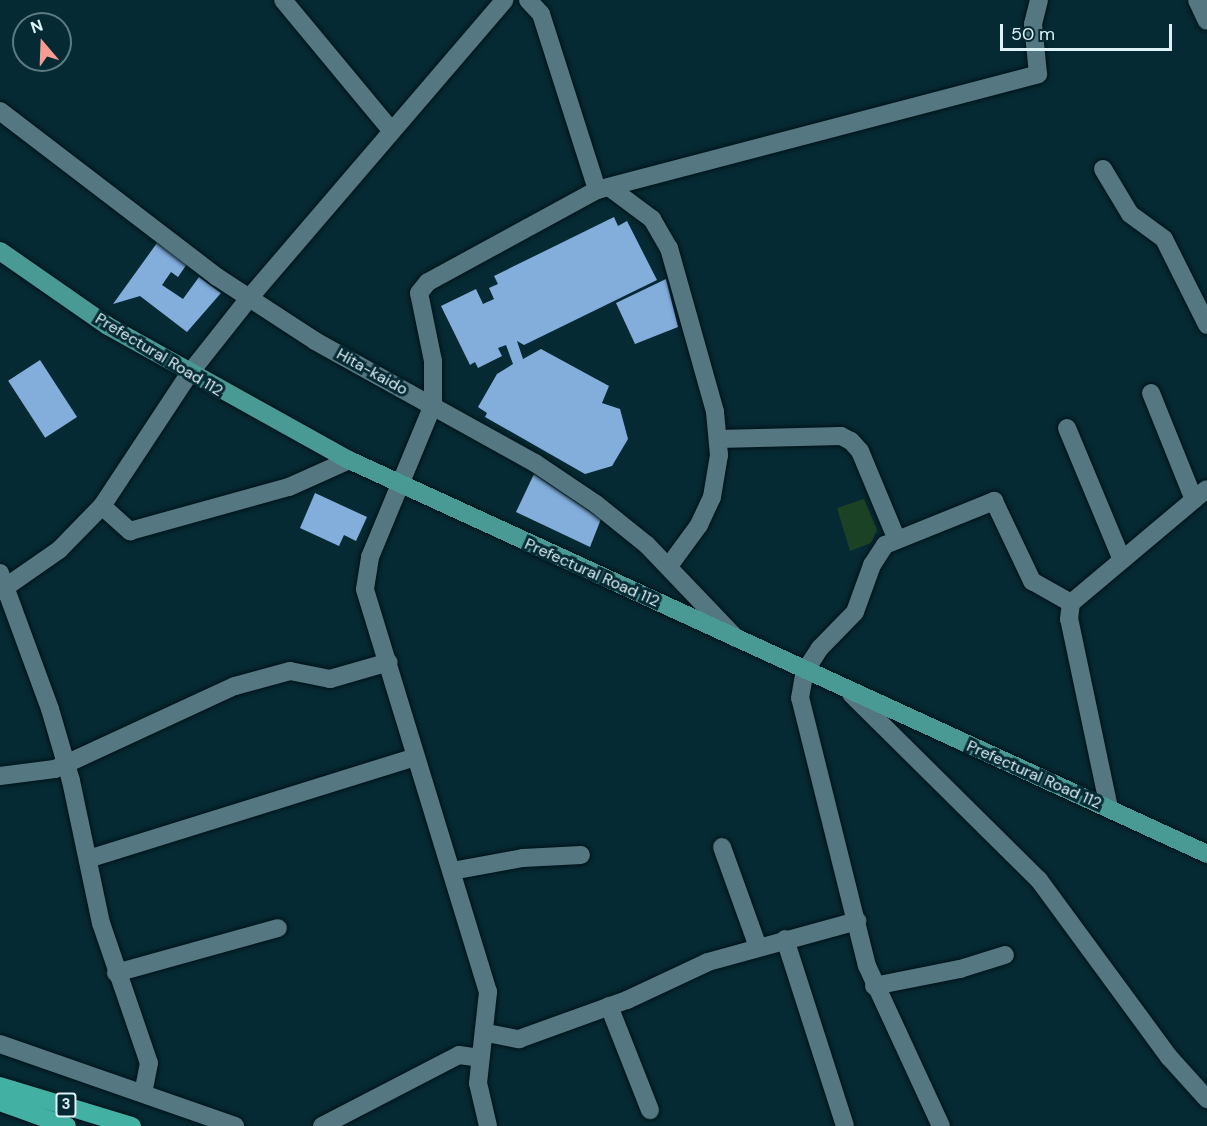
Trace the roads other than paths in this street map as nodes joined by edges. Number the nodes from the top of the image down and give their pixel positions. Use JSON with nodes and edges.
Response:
{"nodes":[{"id":1,"x":283,"y":0,"type":"edge"},
{"id":2,"x":505,"y":0,"type":"edge"},
{"id":3,"x":528,"y":0,"type":"edge"},
{"id":4,"x":1039,"y":0,"type":"edge"},
{"id":5,"x":1197,"y":0,"type":"edge"},
{"id":6,"x":1207,"y":21,"type":"edge"},
{"id":7,"x":0,"y":111,"type":"edge"},
{"id":8,"x":391,"y":130,"type":"junction"},
{"id":9,"x":1103,"y":170,"type":"dead end"},
{"id":10,"x":603,"y":189,"type":"junction"},
{"id":11,"x":0,"y":251,"type":"edge"},
{"id":12,"x":250,"y":297,"type":"junction"},
{"id":13,"x":1207,"y":325,"type":"edge"},
{"id":14,"x":189,"y":374,"type":"junction"},
{"id":15,"x":1151,"y":393,"type":"dead end"},
{"id":16,"x":433,"y":405,"type":"junction"},
{"id":17,"x":1067,"y":428,"type":"dead end"},
{"id":18,"x":718,"y":439,"type":"junction"},
{"id":19,"x":349,"y":460,"type":"junction"},
{"id":20,"x":398,"y":485,"type":"junction"},
{"id":21,"x":1201,"y":494,"type":"edge"},
{"id":22,"x":102,"y":506,"type":"junction"},
{"id":23,"x":897,"y":540,"type":"junction"},
{"id":24,"x":1122,"y":560,"type":"junction"},
{"id":25,"x":669,"y":566,"type":"junction"},
{"id":26,"x":2,"y":584,"type":"edge"},
{"id":27,"x":1071,"y":603,"type":"junction"},
{"id":28,"x":736,"y":638,"type":"junction"},
{"id":29,"x":389,"y":662,"type":"junction"},
{"id":30,"x":805,"y":671,"type":"junction"},
{"id":31,"x":851,"y":694,"type":"junction"},
{"id":32,"x":416,"y":757,"type":"junction"},
{"id":33,"x":66,"y":763,"type":"junction"},
{"id":34,"x":0,"y":776,"type":"edge"},
{"id":35,"x":1109,"y":808,"type":"junction"},
{"id":36,"x":722,"y":847,"type":"dead end"},
{"id":37,"x":1207,"y":854,"type":"edge"},
{"id":38,"x":581,"y":855,"type":"dead end"},
{"id":39,"x":88,"y":859,"type":"junction"},
{"id":40,"x":452,"y":871,"type":"junction"},
{"id":41,"x":857,"y":921,"type":"junction"},
{"id":42,"x":278,"y":928,"type":"dead end"},
{"id":43,"x":785,"y":939,"type":"junction"},
{"id":44,"x":758,"y":947,"type":"junction"},
{"id":45,"x":1005,"y":955,"type":"dead end"},
{"id":46,"x":116,"y":973,"type":"junction"},
{"id":47,"x":874,"y":986,"type":"junction"},
{"id":48,"x":609,"y":1006,"type":"junction"},
{"id":49,"x":487,"y":1032,"type":"junction"},
{"id":50,"x":0,"y":1044,"type":"edge"},
{"id":51,"x":480,"y":1058,"type":"junction"},
{"id":52,"x":0,"y":1086,"type":"edge"},
{"id":53,"x":143,"y":1093,"type":"junction"},
{"id":54,"x":1207,"y":1099,"type":"edge"},
{"id":55,"x":0,"y":1102,"type":"edge"},
{"id":56,"x":650,"y":1110,"type":"dead end"},
{"id":57,"x":67,"y":1126,"type":"edge"},
{"id":58,"x":132,"y":1126,"type":"edge"},
{"id":59,"x":235,"y":1126,"type":"edge"},
{"id":60,"x":322,"y":1126,"type":"edge"},
{"id":61,"x":488,"y":1126,"type":"edge"},
{"id":62,"x":844,"y":1126,"type":"edge"},
{"id":63,"x":941,"y":1126,"type":"edge"}],
"edges":[{"from":1,"to":8,"type":"street"},
{"from":2,"to":8,"type":"street"},
{"from":3,"to":10,"type":"street"},
{"from":4,"to":10,"type":"street"},
{"from":5,"to":6,"type":"street"},
{"from":7,"to":12,"type":"street","name":"Hita-kaido"},
{"from":8,"to":12,"type":"street"},
{"from":9,"to":13,"type":"street"},
{"from":10,"to":16,"type":"street"},
{"from":10,"to":18,"type":"street"},
{"from":11,"to":14,"type":"main road","name":"Prefectural Road 112"},
{"from":12,"to":14,"type":"street"},
{"from":12,"to":16,"type":"street","name":"Hita-kaido"},
{"from":14,"to":19,"type":"main road","name":"Prefectural Road 112"},
{"from":14,"to":22,"type":"street"},
{"from":15,"to":21,"type":"street"},
{"from":16,"to":20,"type":"street"},
{"from":16,"to":25,"type":"street","name":"Hita-kaido"},
{"from":17,"to":24,"type":"street"},
{"from":18,"to":23,"type":"street"},
{"from":18,"to":25,"type":"street"},
{"from":19,"to":20,"type":"main road","name":"Prefectural Road 112"},
{"from":19,"to":22,"type":"street"},
{"from":20,"to":28,"type":"main road","name":"Prefectural Road 112"},
{"from":20,"to":29,"type":"street"},
{"from":21,"to":24,"type":"street"},
{"from":22,"to":26,"type":"street"},
{"from":23,"to":27,"type":"street"},
{"from":23,"to":30,"type":"street"},
{"from":24,"to":27,"type":"street"},
{"from":25,"to":28,"type":"street","name":"Hita-kaido"},
{"from":26,"to":33,"type":"street"},
{"from":27,"to":35,"type":"street"},
{"from":28,"to":30,"type":"main road","name":"Prefectural Road 112"},
{"from":29,"to":32,"type":"street"},
{"from":29,"to":33,"type":"street"},
{"from":30,"to":31,"type":"main road","name":"Prefectural Road 112"},
{"from":30,"to":41,"type":"street"},
{"from":31,"to":35,"type":"main road","name":"Prefectural Road 112"},
{"from":31,"to":54,"type":"street"},
{"from":32,"to":39,"type":"street"},
{"from":32,"to":40,"type":"street"},
{"from":33,"to":34,"type":"street"},
{"from":33,"to":39,"type":"street"},
{"from":35,"to":37,"type":"main road","name":"Prefectural Road 112"},
{"from":36,"to":44,"type":"street"},
{"from":38,"to":40,"type":"street"},
{"from":39,"to":46,"type":"street"},
{"from":40,"to":49,"type":"street"},
{"from":41,"to":43,"type":"street"},
{"from":41,"to":47,"type":"street"},
{"from":42,"to":46,"type":"street"},
{"from":43,"to":44,"type":"street"},
{"from":43,"to":62,"type":"street"},
{"from":44,"to":48,"type":"street"},
{"from":45,"to":47,"type":"street"},
{"from":46,"to":53,"type":"street"},
{"from":47,"to":63,"type":"street"},
{"from":48,"to":49,"type":"street"},
{"from":48,"to":56,"type":"street"},
{"from":49,"to":51,"type":"street"},
{"from":50,"to":53,"type":"street"},
{"from":51,"to":60,"type":"street"},
{"from":51,"to":61,"type":"street"},
{"from":52,"to":58,"type":"highway","number":"3"},
{"from":53,"to":59,"type":"street"},
{"from":55,"to":57,"type":"highway","number":"3"}]}
